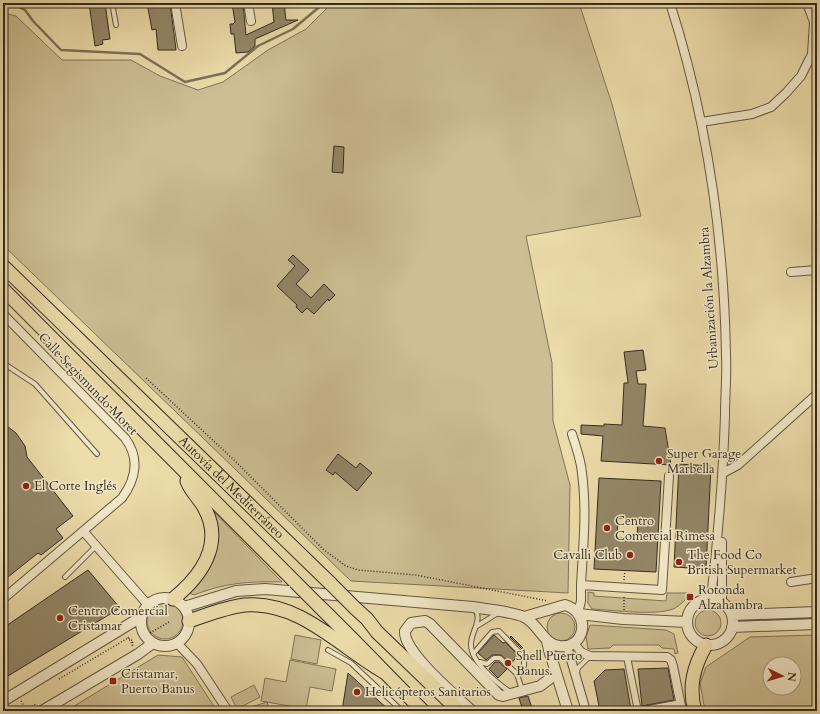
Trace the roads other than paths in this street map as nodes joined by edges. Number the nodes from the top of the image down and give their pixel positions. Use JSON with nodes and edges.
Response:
{"nodes":[{"id":1,"x":112,"y":3,"type":"edge"},
{"id":2,"x":175,"y":3,"type":"edge"},
{"id":3,"x":248,"y":3,"type":"edge"},
{"id":4,"x":670,"y":3,"type":"edge"},
{"id":5,"x":807,"y":3,"type":"edge"},
{"id":6,"x":251,"y":21,"type":"dead end"},
{"id":7,"x":816,"y":22,"type":"edge"},
{"id":8,"x":116,"y":25,"type":"dead end"},
{"id":9,"x":182,"y":46,"type":"dead end"},
{"id":10,"x":701,"y":122,"type":"junction"},
{"id":11,"x":3,"y":266,"type":"edge"},
{"id":12,"x":817,"y":270,"type":"edge"},
{"id":13,"x":791,"y":272,"type":"dead end"},
{"id":14,"x":3,"y":289,"type":"edge"},
{"id":15,"x":3,"y":314,"type":"edge"},
{"id":16,"x":3,"y":363,"type":"edge"},
{"id":17,"x":817,"y":394,"type":"edge"},
{"id":18,"x":572,"y":434,"type":"dead end"},
{"id":19,"x":97,"y":454,"type":"dead end"},
{"id":20,"x":182,"y":468,"type":"junction"},
{"id":21,"x":723,"y":473,"type":"junction"},
{"id":22,"x":669,"y":476,"type":"dead end"},
{"id":23,"x":721,"y":511,"type":"junction"},
{"id":24,"x":84,"y":532,"type":"junction"},
{"id":25,"x":96,"y":546,"type":"junction"},
{"id":26,"x":65,"y":577,"type":"dead end"},
{"id":27,"x":817,"y":578,"type":"edge"},
{"id":28,"x":791,"y":582,"type":"dead end"},
{"id":29,"x":580,"y":590,"type":"junction"},
{"id":30,"x":3,"y":599,"type":"edge"},
{"id":31,"x":173,"y":599,"type":"junction"},
{"id":32,"x":711,"y":599,"type":"junction"},
{"id":33,"x":722,"y":602,"type":"junction"},
{"id":34,"x":148,"y":605,"type":"junction"},
{"id":35,"x":184,"y":607,"type":"junction"},
{"id":36,"x":473,"y":607,"type":"junction"},
{"id":37,"x":548,"y":611,"type":"junction"},
{"id":38,"x":500,"y":612,"type":"junction"},
{"id":39,"x":577,"y":612,"type":"junction"},
{"id":40,"x":817,"y":612,"type":"edge"},
{"id":41,"x":732,"y":615,"type":"junction"},
{"id":42,"x":141,"y":617,"type":"junction"},
{"id":43,"x":524,"y":617,"type":"junction"},
{"id":44,"x":606,"y":617,"type":"junction"},
{"id":45,"x":367,"y":619,"type":"junction"},
{"id":46,"x":189,"y":621,"type":"junction"},
{"id":47,"x":687,"y":622,"type":"junction"},
{"id":48,"x":817,"y":624,"type":"edge"},
{"id":49,"x":476,"y":626,"type":"junction"},
{"id":50,"x":732,"y":627,"type":"junction"},
{"id":51,"x":582,"y":630,"type":"junction"},
{"id":52,"x":545,"y":638,"type":"junction"},
{"id":53,"x":149,"y":640,"type":"junction"},
{"id":54,"x":177,"y":643,"type":"junction"},
{"id":55,"x":570,"y":644,"type":"junction"},
{"id":56,"x":706,"y":645,"type":"junction"},
{"id":57,"x":328,"y":650,"type":"dead end"},
{"id":58,"x":473,"y":655,"type":"junction"},
{"id":59,"x":590,"y":656,"type":"junction"},
{"id":60,"x":627,"y":657,"type":"junction"},
{"id":61,"x":418,"y":659,"type":"junction"},
{"id":62,"x":478,"y":661,"type":"junction"},
{"id":63,"x":384,"y":672,"type":"junction"},
{"id":64,"x":516,"y":674,"type":"junction"},
{"id":65,"x":556,"y":674,"type":"junction"},
{"id":66,"x":576,"y":676,"type":"junction"},
{"id":67,"x":517,"y":692,"type":"junction"},
{"id":68,"x":3,"y":701,"type":"edge"},
{"id":69,"x":681,"y":707,"type":"edge"},
{"id":70,"x":42,"y":711,"type":"edge"},
{"id":71,"x":228,"y":711,"type":"edge"},
{"id":72,"x":402,"y":711,"type":"edge"},
{"id":73,"x":424,"y":711,"type":"edge"},
{"id":74,"x":458,"y":711,"type":"edge"},
{"id":75,"x":472,"y":711,"type":"edge"},
{"id":76,"x":568,"y":711,"type":"edge"},
{"id":77,"x":586,"y":711,"type":"edge"},
{"id":78,"x":638,"y":711,"type":"edge"},
{"id":79,"x":695,"y":711,"type":"edge"}],
"edges":[{"from":1,"to":8,"type":"lane"},
{"from":2,"to":9,"type":"street"},
{"from":3,"to":6,"type":"street"},
{"from":4,"to":10,"type":"street","name":"Urbanización la Alzambra"},
{"from":5,"to":7,"type":"street"},
{"from":7,"to":10,"type":"street"},
{"from":10,"to":21,"type":"street","name":"Urbanización la Alzambra"},
{"from":11,"to":45,"type":"main road","name":"Autovía del Mediterráneo","bridge":true},
{"from":12,"to":13,"type":"street"},
{"from":14,"to":20,"type":"main road","name":"Autovía del Mediterráneo"},
{"from":15,"to":24,"type":"street","name":"Calle Segismundo Moret"},
{"from":16,"to":19,"type":"lane"},
{"from":17,"to":21,"type":"street"},
{"from":18,"to":29,"type":"street"},
{"from":20,"to":31,"type":"main road"},
{"from":20,"to":63,"type":"main road","name":"Autovía del Mediterráneo","bridge":true},
{"from":21,"to":23,"type":"street","name":"Urbanización la Alzambra"},
{"from":22,"to":29,"type":"street"},
{"from":23,"to":32,"type":"street"},
{"from":23,"to":33,"type":"street"},
{"from":24,"to":25,"type":"street"},
{"from":24,"to":30,"type":"street","name":"Calle Segismundo Moret"},
{"from":25,"to":26,"type":"lane"},
{"from":25,"to":34,"type":"street"},
{"from":27,"to":28,"type":"street"},
{"from":29,"to":39,"type":"street"},
{"from":31,"to":34,"type":"street"},
{"from":31,"to":35,"type":"street"},
{"from":32,"to":33,"type":"street"},
{"from":32,"to":47,"type":"street"},
{"from":33,"to":41,"type":"street"},
{"from":34,"to":42,"type":"street"},
{"from":35,"to":36,"type":"street"},
{"from":35,"to":46,"type":"street"},
{"from":36,"to":38,"type":"street"},
{"from":36,"to":49,"type":"lane"},
{"from":37,"to":39,"type":"street"},
{"from":37,"to":43,"type":"street"},
{"from":37,"to":52,"type":"street"},
{"from":38,"to":43,"type":"street"},
{"from":38,"to":49,"type":"lane"},
{"from":39,"to":44,"type":"street"},
{"from":39,"to":51,"type":"street"},
{"from":40,"to":41,"type":"street"},
{"from":41,"to":50,"type":"street"},
{"from":42,"to":53,"type":"street"},
{"from":42,"to":68,"type":"street"},
{"from":43,"to":52,"type":"street"},
{"from":44,"to":47,"type":"street"},
{"from":44,"to":51,"type":"street"},
{"from":45,"to":61,"type":"main road"},
{"from":45,"to":74,"type":"main road","name":"Autovía del Mediterráneo"},
{"from":46,"to":54,"type":"street"},
{"from":46,"to":63,"type":"main road"},
{"from":47,"to":56,"type":"street"},
{"from":48,"to":50,"type":"street"},
{"from":49,"to":58,"type":"lane"},
{"from":50,"to":56,"type":"street"},
{"from":51,"to":55,"type":"street"},
{"from":52,"to":55,"type":"street"},
{"from":52,"to":65,"type":"street"},
{"from":53,"to":54,"type":"street"},
{"from":53,"to":70,"type":"street"},
{"from":54,"to":71,"type":"street"},
{"from":55,"to":59,"type":"street"},
{"from":55,"to":66,"type":"street"},
{"from":56,"to":79,"type":"main road"},
{"from":57,"to":72,"type":"lane"},
{"from":58,"to":62,"type":"lane"},
{"from":58,"to":64,"type":"lane"},
{"from":59,"to":60,"type":"street"},
{"from":59,"to":66,"type":"lane"},
{"from":60,"to":69,"type":"street"},
{"from":60,"to":78,"type":"street"},
{"from":61,"to":67,"type":"street"},
{"from":61,"to":75,"type":"street"},
{"from":62,"to":64,"type":"lane"},
{"from":62,"to":67,"type":"lane"},
{"from":63,"to":73,"type":"main road","name":"Autovía del Mediterráneo"},
{"from":64,"to":67,"type":"lane"},
{"from":65,"to":67,"type":"street"},
{"from":65,"to":76,"type":"street"},
{"from":66,"to":77,"type":"street"},
{"from":69,"to":78,"type":"street"}]}
